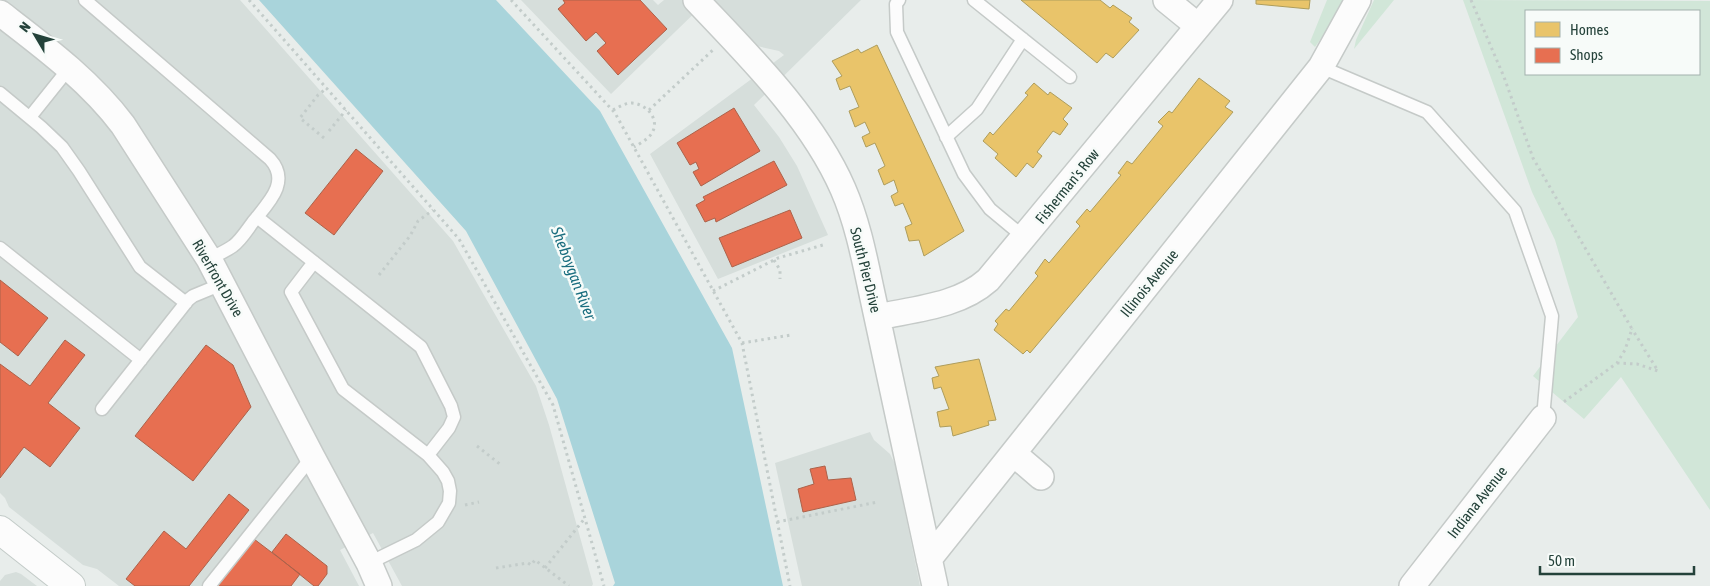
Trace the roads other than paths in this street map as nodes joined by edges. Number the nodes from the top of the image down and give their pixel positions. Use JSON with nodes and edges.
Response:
{"nodes":[{"id":1,"x":85,"y":0,"type":"edge"},
{"id":2,"x":696,"y":0,"type":"edge"},
{"id":3,"x":899,"y":0,"type":"edge"},
{"id":4,"x":974,"y":0,"type":"edge"},
{"id":5,"x":1166,"y":0,"type":"edge"},
{"id":6,"x":1220,"y":0,"type":"edge"},
{"id":7,"x":1358,"y":0,"type":"edge"},
{"id":8,"x":0,"y":13,"type":"edge"},
{"id":9,"x":1198,"y":26,"type":"junction"},
{"id":10,"x":1023,"y":39,"type":"junction"},
{"id":11,"x":1322,"y":67,"type":"junction"},
{"id":12,"x":70,"y":68,"type":"junction"},
{"id":13,"x":1070,"y":77,"type":"dead end"},
{"id":14,"x":0,"y":93,"type":"edge"},
{"id":15,"x":30,"y":117,"type":"junction"},
{"id":16,"x":946,"y":137,"type":"junction"},
{"id":17,"x":257,"y":217,"type":"junction"},
{"id":18,"x":1025,"y":238,"type":"junction"},
{"id":19,"x":0,"y":248,"type":"edge"},
{"id":20,"x":209,"y":259,"type":"junction"},
{"id":21,"x":314,"y":262,"type":"junction"},
{"id":22,"x":222,"y":284,"type":"junction"},
{"id":23,"x":186,"y":302,"type":"junction"},
{"id":24,"x":878,"y":317,"type":"junction"},
{"id":25,"x":141,"y":360,"type":"junction"},
{"id":26,"x":102,"y":410,"type":"dead end"},
{"id":27,"x":1543,"y":418,"type":"joint"},
{"id":28,"x":1014,"y":454,"type":"junction"},
{"id":29,"x":428,"y":455,"type":"junction"},
{"id":30,"x":312,"y":457,"type":"junction"},
{"id":31,"x":1041,"y":476,"type":"dead end"},
{"id":32,"x":4,"y":540,"type":"edge"},
{"id":33,"x":929,"y":559,"type":"junction"},
{"id":34,"x":369,"y":563,"type":"junction"},
{"id":35,"x":71,"y":586,"type":"edge"},
{"id":36,"x":209,"y":586,"type":"edge"},
{"id":37,"x":379,"y":586,"type":"edge"},
{"id":38,"x":935,"y":586,"type":"edge"},
{"id":39,"x":1412,"y":586,"type":"edge"}],
"edges":[{"from":1,"to":17,"type":"lane"},
{"from":2,"to":24,"type":"street","name":"South Pier Drive"},
{"from":3,"to":16,"type":"lane"},
{"from":4,"to":10,"type":"lane"},
{"from":5,"to":9,"type":"street"},
{"from":6,"to":9,"type":"street","name":"Fisherman's Row"},
{"from":7,"to":11,"type":"street","name":"Illinois Avenue"},
{"from":8,"to":12,"type":"street","name":"Riverfront Drive"},
{"from":9,"to":18,"type":"street","name":"Fisherman's Row"},
{"from":10,"to":13,"type":"lane"},
{"from":10,"to":16,"type":"lane"},
{"from":11,"to":27,"type":"lane"},
{"from":11,"to":28,"type":"street","name":"Illinois Avenue"},
{"from":12,"to":15,"type":"lane"},
{"from":12,"to":20,"type":"street","name":"Riverfront Drive"},
{"from":14,"to":15,"type":"lane"},
{"from":15,"to":23,"type":"lane"},
{"from":16,"to":18,"type":"lane"},
{"from":17,"to":20,"type":"lane"},
{"from":17,"to":21,"type":"lane"},
{"from":18,"to":24,"type":"street","name":"Fisherman's Row"},
{"from":19,"to":25,"type":"lane"},
{"from":20,"to":22,"type":"street","name":"Riverfront Drive"},
{"from":21,"to":29,"type":"lane"},
{"from":21,"to":29,"type":"lane"},
{"from":22,"to":23,"type":"lane"},
{"from":22,"to":30,"type":"street","name":"Riverfront Drive"},
{"from":23,"to":25,"type":"lane"},
{"from":24,"to":33,"type":"street","name":"South Pier Drive"},
{"from":25,"to":26,"type":"lane"},
{"from":27,"to":39,"type":"street","name":"Indiana Avenue"},
{"from":28,"to":31,"type":"street"},
{"from":28,"to":33,"type":"street","name":"Illinois Avenue"},
{"from":29,"to":34,"type":"lane"},
{"from":30,"to":34,"type":"street","name":"Riverfront Drive"},
{"from":30,"to":36,"type":"lane"},
{"from":32,"to":35,"type":"main road"},
{"from":33,"to":38,"type":"street","name":"South Pier Drive"},
{"from":34,"to":37,"type":"street","name":"Riverfront Drive"}]}
